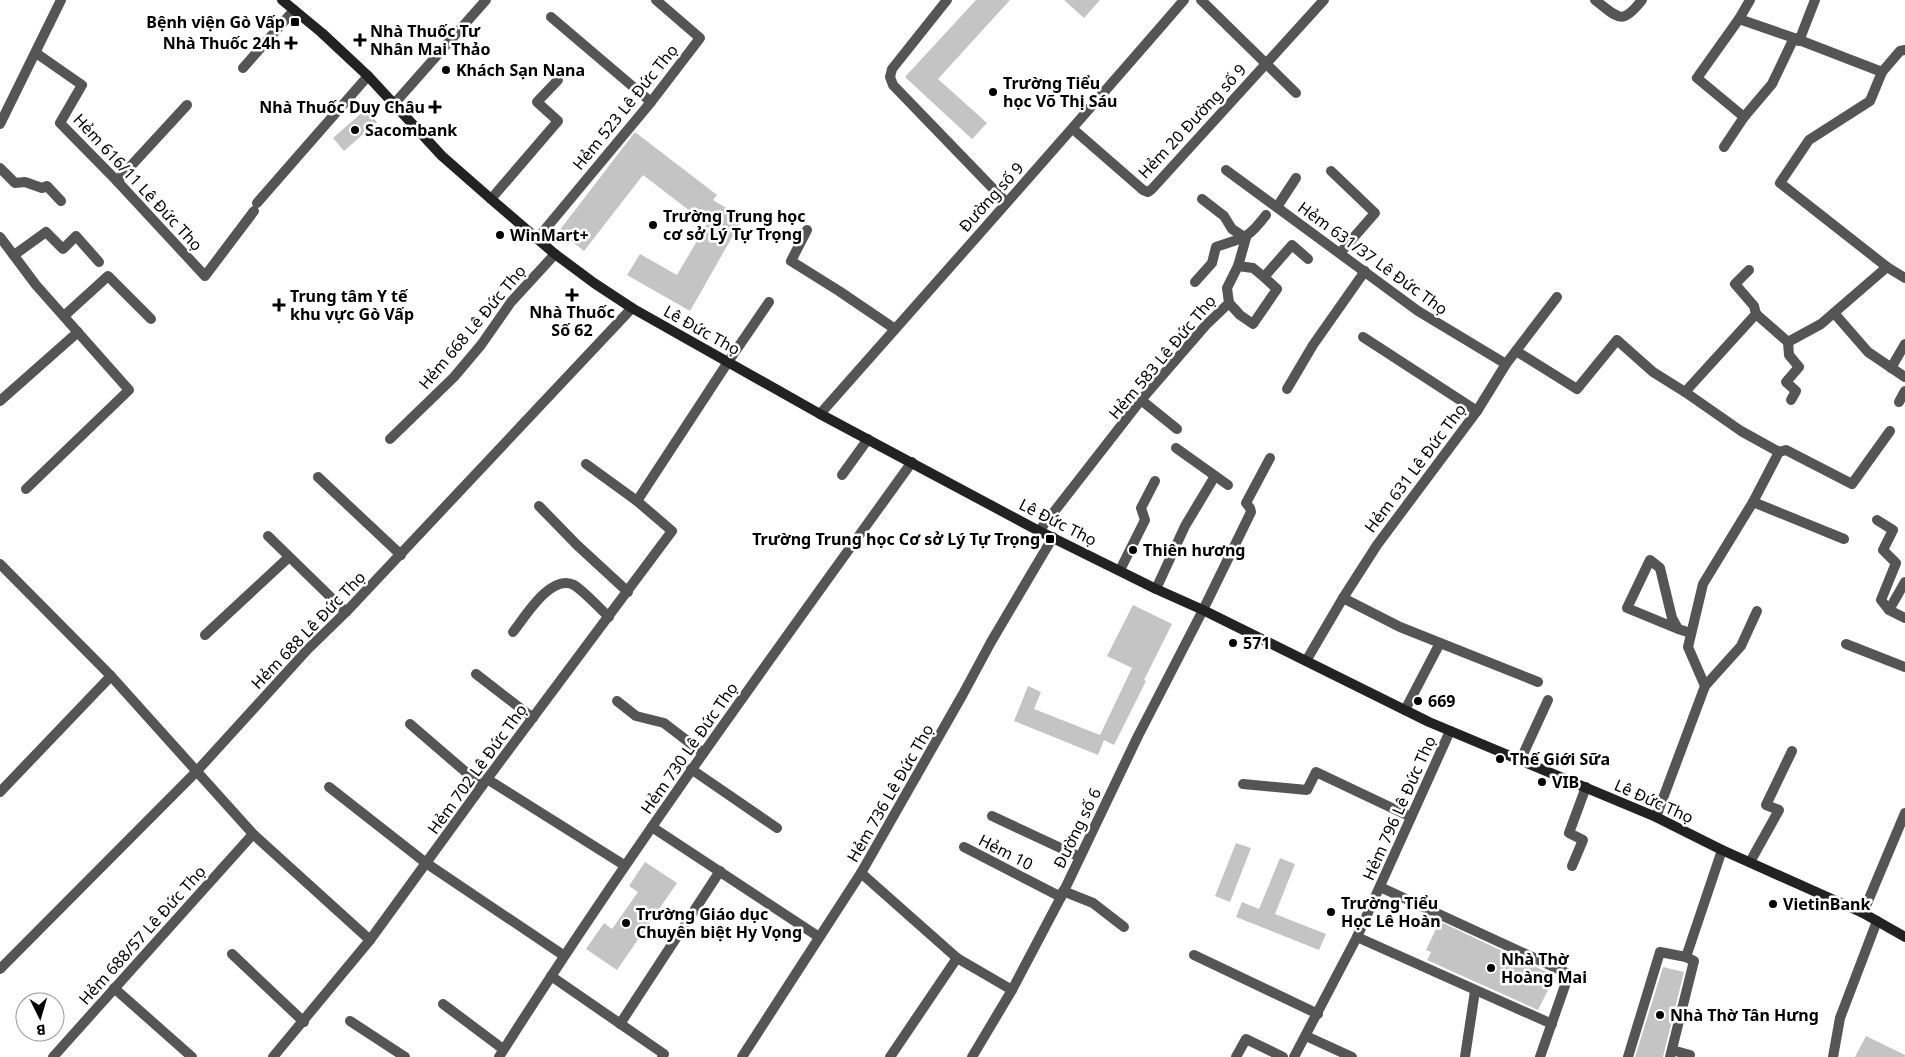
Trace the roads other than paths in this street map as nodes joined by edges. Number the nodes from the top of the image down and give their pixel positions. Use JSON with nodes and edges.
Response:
{"nodes":[{"id":1,"x":61,"y":0,"type":"edge"},
{"id":2,"x":282,"y":0,"type":"edge"},
{"id":3,"x":486,"y":0,"type":"edge"},
{"id":4,"x":656,"y":0,"type":"edge"},
{"id":5,"x":947,"y":0,"type":"edge"},
{"id":6,"x":1184,"y":0,"type":"edge"},
{"id":7,"x":1201,"y":0,"type":"edge"},
{"id":8,"x":1324,"y":0,"type":"edge"},
{"id":9,"x":1595,"y":0,"type":"edge"},
{"id":10,"x":1642,"y":0,"type":"edge"},
{"id":11,"x":1750,"y":0,"type":"edge"},
{"id":12,"x":1815,"y":0,"type":"edge"},
{"id":13,"x":294,"y":10,"type":"junction"},
{"id":14,"x":551,"y":17,"type":"dead end"},
{"id":15,"x":1739,"y":19,"type":"junction"},
{"id":16,"x":1796,"y":39,"type":"junction"},
{"id":17,"x":1905,"y":50,"type":"edge"},
{"id":18,"x":36,"y":53,"type":"junction"},
{"id":19,"x":1268,"y":63,"type":"junction"},
{"id":20,"x":243,"y":68,"type":"dead end"},
{"id":21,"x":1882,"y":72,"type":"junction"},
{"id":22,"x":368,"y":76,"type":"junction"},
{"id":23,"x":558,"y":80,"type":"dead end"},
{"id":24,"x":1296,"y":93,"type":"dead end"},
{"id":25,"x":651,"y":102,"type":"junction"},
{"id":26,"x":394,"y":104,"type":"junction"},
{"id":27,"x":187,"y":105,"type":"dead end"},
{"id":28,"x":1744,"y":117,"type":"junction"},
{"id":29,"x":0,"y":124,"type":"edge"},
{"id":30,"x":1073,"y":129,"type":"junction"},
{"id":31,"x":1724,"y":146,"type":"dead end"},
{"id":32,"x":0,"y":168,"type":"edge"},
{"id":33,"x":1226,"y":170,"type":"dead end"},
{"id":34,"x":1331,"y":171,"type":"dead end"},
{"id":35,"x":1296,"y":178,"type":"dead end"},
{"id":36,"x":117,"y":181,"type":"junction"},
{"id":37,"x":491,"y":199,"type":"junction"},
{"id":38,"x":1202,"y":199,"type":"dead end"},
{"id":39,"x":61,"y":200,"type":"dead end"},
{"id":40,"x":1006,"y":202,"type":"junction"},
{"id":41,"x":1276,"y":207,"type":"junction"},
{"id":42,"x":1266,"y":215,"type":"dead end"},
{"id":43,"x":807,"y":230,"type":"dead end"},
{"id":44,"x":0,"y":237,"type":"edge"},
{"id":45,"x":1246,"y":238,"type":"junction"},
{"id":46,"x":537,"y":239,"type":"junction"},
{"id":47,"x":1340,"y":253,"type":"junction"},
{"id":48,"x":555,"y":254,"type":"junction"},
{"id":49,"x":14,"y":256,"type":"junction"},
{"id":50,"x":1308,"y":259,"type":"dead end"},
{"id":51,"x":99,"y":262,"type":"dead end"},
{"id":52,"x":1238,"y":266,"type":"junction"},
{"id":53,"x":1887,"y":267,"type":"junction"},
{"id":54,"x":1749,"y":270,"type":"dead end"},
{"id":55,"x":1365,"y":272,"type":"junction"},
{"id":56,"x":1264,"y":277,"type":"junction"},
{"id":57,"x":1905,"y":278,"type":"edge"},
{"id":58,"x":1195,"y":282,"type":"dead end"},
{"id":59,"x":1556,"y":297,"type":"dead end"},
{"id":60,"x":769,"y":302,"type":"dead end"},
{"id":61,"x":1229,"y":303,"type":"junction"},
{"id":62,"x":632,"y":308,"type":"junction"},
{"id":63,"x":1834,"y":313,"type":"junction"},
{"id":64,"x":1756,"y":314,"type":"junction"},
{"id":65,"x":64,"y":316,"type":"junction"},
{"id":66,"x":150,"y":319,"type":"dead end"},
{"id":67,"x":895,"y":330,"type":"junction"},
{"id":68,"x":78,"y":332,"type":"junction"},
{"id":69,"x":1363,"y":337,"type":"dead end"},
{"id":70,"x":1788,"y":342,"type":"junction"},
{"id":71,"x":1905,"y":344,"type":"edge"},
{"id":72,"x":1516,"y":351,"type":"junction"},
{"id":73,"x":728,"y":362,"type":"junction"},
{"id":74,"x":1506,"y":364,"type":"junction"},
{"id":75,"x":1891,"y":368,"type":"junction"},
{"id":76,"x":1905,"y":377,"type":"edge"},
{"id":77,"x":1287,"y":389,"type":"dead end"},
{"id":78,"x":1685,"y":392,"type":"junction"},
{"id":79,"x":1905,"y":392,"type":"edge"},
{"id":80,"x":1,"y":399,"type":"edge"},
{"id":81,"x":1141,"y":400,"type":"junction"},
{"id":82,"x":1791,"y":400,"type":"dead end"},
{"id":83,"x":1899,"y":402,"type":"dead end"},
{"id":84,"x":1476,"y":411,"type":"junction"},
{"id":85,"x":820,"y":414,"type":"junction"},
{"id":86,"x":1177,"y":429,"type":"dead end"},
{"id":87,"x":1890,"y":431,"type":"dead end"},
{"id":88,"x":390,"y":439,"type":"dead end"},
{"id":89,"x":868,"y":439,"type":"junction"},
{"id":90,"x":1176,"y":448,"type":"dead end"},
{"id":91,"x":1779,"y":452,"type":"junction"},
{"id":92,"x":1270,"y":458,"type":"dead end"},
{"id":93,"x":912,"y":462,"type":"junction"},
{"id":94,"x":586,"y":464,"type":"dead end"},
{"id":95,"x":842,"y":475,"type":"dead end"},
{"id":96,"x":1215,"y":476,"type":"junction"},
{"id":97,"x":318,"y":477,"type":"dead end"},
{"id":98,"x":1155,"y":481,"type":"dead end"},
{"id":99,"x":1228,"y":485,"type":"dead end"},
{"id":100,"x":26,"y":489,"type":"dead end"},
{"id":101,"x":637,"y":501,"type":"junction"},
{"id":102,"x":1753,"y":502,"type":"junction"},
{"id":103,"x":539,"y":506,"type":"dead end"},
{"id":104,"x":1877,"y":520,"type":"dead end"},
{"id":105,"x":1039,"y":530,"type":"junction"},
{"id":106,"x":268,"y":536,"type":"dead end"},
{"id":107,"x":1053,"y":537,"type":"junction"},
{"id":108,"x":1844,"y":539,"type":"dead end"},
{"id":109,"x":401,"y":554,"type":"junction"},
{"id":110,"x":289,"y":557,"type":"junction"},
{"id":111,"x":0,"y":564,"type":"edge"},
{"id":112,"x":1120,"y":570,"type":"junction"},
{"id":113,"x":1905,"y":582,"type":"edge"},
{"id":114,"x":1156,"y":589,"type":"junction"},
{"id":115,"x":628,"y":592,"type":"junction"},
{"id":116,"x":1343,"y":598,"type":"junction"},
{"id":117,"x":1203,"y":610,"type":"junction"},
{"id":118,"x":1889,"y":610,"type":"junction"},
{"id":119,"x":1757,"y":611,"type":"dead end"},
{"id":120,"x":346,"y":612,"type":"junction"},
{"id":121,"x":609,"y":617,"type":"junction"},
{"id":122,"x":1905,"y":618,"type":"edge"},
{"id":123,"x":1678,"y":629,"type":"junction"},
{"id":124,"x":513,"y":632,"type":"dead end"},
{"id":125,"x":1691,"y":633,"type":"junction"},
{"id":126,"x":205,"y":635,"type":"dead end"},
{"id":127,"x":1440,"y":643,"type":"junction"},
{"id":128,"x":1846,"y":644,"type":"dead end"},
{"id":129,"x":1306,"y":661,"type":"junction"},
{"id":130,"x":1905,"y":667,"type":"edge"},
{"id":131,"x":476,"y":674,"type":"dead end"},
{"id":132,"x":111,"y":676,"type":"junction"},
{"id":133,"x":1538,"y":682,"type":"dead end"},
{"id":134,"x":1706,"y":686,"type":"junction"},
{"id":135,"x":617,"y":700,"type":"dead end"},
{"id":136,"x":1548,"y":700,"type":"dead end"},
{"id":137,"x":1405,"y":710,"type":"junction"},
{"id":138,"x":533,"y":718,"type":"junction"},
{"id":139,"x":410,"y":724,"type":"dead end"},
{"id":140,"x":1450,"y":731,"type":"junction"},
{"id":141,"x":1792,"y":751,"type":"dead end"},
{"id":142,"x":703,"y":752,"type":"junction"},
{"id":143,"x":1520,"y":761,"type":"junction"},
{"id":144,"x":691,"y":768,"type":"junction"},
{"id":145,"x":196,"y":772,"type":"junction"},
{"id":146,"x":484,"y":783,"type":"junction"},
{"id":147,"x":1243,"y":784,"type":"dead end"},
{"id":148,"x":329,"y":786,"type":"dead end"},
{"id":149,"x":1586,"y":787,"type":"junction"},
{"id":150,"x":0,"y":792,"type":"edge"},
{"id":151,"x":1905,"y":813,"type":"edge"},
{"id":152,"x":992,"y":816,"type":"dead end"},
{"id":153,"x":1656,"y":817,"type":"junction"},
{"id":154,"x":1411,"y":818,"type":"junction"},
{"id":155,"x":652,"y":827,"type":"junction"},
{"id":156,"x":777,"y":828,"type":"dead end"},
{"id":157,"x":253,"y":834,"type":"junction"},
{"id":158,"x":964,"y":847,"type":"dead end"},
{"id":159,"x":1722,"y":850,"type":"junction"},
{"id":160,"x":1080,"y":857,"type":"junction"},
{"id":161,"x":1750,"y":862,"type":"junction"},
{"id":162,"x":426,"y":864,"type":"junction"},
{"id":163,"x":624,"y":865,"type":"junction"},
{"id":164,"x":1572,"y":866,"type":"dead end"},
{"id":165,"x":720,"y":871,"type":"junction"},
{"id":166,"x":862,"y":872,"type":"junction"},
{"id":167,"x":1380,"y":887,"type":"junction"},
{"id":168,"x":1062,"y":894,"type":"junction"},
{"id":169,"x":1863,"y":914,"type":"junction"},
{"id":170,"x":1877,"y":921,"type":"junction"},
{"id":171,"x":1124,"y":927,"type":"dead end"},
{"id":172,"x":819,"y":937,"type":"junction"},
{"id":173,"x":1357,"y":937,"type":"junction"},
{"id":174,"x":1905,"y":937,"type":"edge"},
{"id":175,"x":370,"y":940,"type":"junction"},
{"id":176,"x":232,"y":954,"type":"dead end"},
{"id":177,"x":1194,"y":954,"type":"dead end"},
{"id":178,"x":564,"y":955,"type":"junction"},
{"id":179,"x":1686,"y":957,"type":"junction"},
{"id":180,"x":957,"y":958,"type":"junction"},
{"id":181,"x":0,"y":969,"type":"edge"},
{"id":182,"x":551,"y":976,"type":"junction"},
{"id":183,"x":114,"y":988,"type":"junction"},
{"id":184,"x":1012,"y":990,"type":"junction"},
{"id":185,"x":1475,"y":991,"type":"junction"},
{"id":186,"x":443,"y":1004,"type":"dead end"},
{"id":187,"x":1318,"y":1014,"type":"junction"},
{"id":188,"x":304,"y":1022,"type":"junction"},
{"id":189,"x":350,"y":1022,"type":"dead end"},
{"id":190,"x":620,"y":1024,"type":"junction"},
{"id":191,"x":1552,"y":1024,"type":"junction"},
{"id":192,"x":1306,"y":1036,"type":"junction"},
{"id":193,"x":501,"y":1053,"type":"edge"},
{"id":194,"x":1671,"y":1053,"type":"edge"},
{"id":195,"x":663,"y":1056,"type":"edge"},
{"id":196,"x":53,"y":1057,"type":"edge"},
{"id":197,"x":192,"y":1057,"type":"edge"},
{"id":198,"x":273,"y":1057,"type":"edge"},
{"id":199,"x":405,"y":1057,"type":"edge"},
{"id":200,"x":742,"y":1057,"type":"edge"},
{"id":201,"x":890,"y":1057,"type":"edge"},
{"id":202,"x":972,"y":1057,"type":"edge"},
{"id":203,"x":1236,"y":1057,"type":"edge"},
{"id":204,"x":1284,"y":1057,"type":"edge"},
{"id":205,"x":1294,"y":1057,"type":"edge"},
{"id":206,"x":1352,"y":1057,"type":"edge"},
{"id":207,"x":1465,"y":1057,"type":"edge"},
{"id":208,"x":1540,"y":1057,"type":"edge"},
{"id":209,"x":1628,"y":1057,"type":"edge"},
{"id":210,"x":1689,"y":1057,"type":"edge"},
{"id":211,"x":1833,"y":1057,"type":"edge"}],
"edges":[{"from":1,"to":18,"type":"street"},
{"from":2,"to":13,"type":"main road","name":"Lê Đức Thọ"},
{"from":3,"to":26,"type":"street"},
{"from":4,"to":25,"type":"street","name":"Hẻm 523 Lê Đức Thọ"},
{"from":5,"to":40,"type":"street"},
{"from":6,"to":30,"type":"street","name":"Đường số 9"},
{"from":7,"to":19,"type":"street"},
{"from":8,"to":19,"type":"street","name":"Hẻm 20 Đường số 9"},
{"from":9,"to":10,"type":"street"},
{"from":11,"to":15,"type":"street"},
{"from":12,"to":16,"type":"street"},
{"from":13,"to":20,"type":"street"},
{"from":13,"to":22,"type":"main road","name":"Lê Đức Thọ"},
{"from":14,"to":25,"type":"street"},
{"from":15,"to":16,"type":"street"},
{"from":15,"to":28,"type":"street"},
{"from":16,"to":21,"type":"street"},
{"from":16,"to":28,"type":"street"},
{"from":17,"to":21,"type":"street"},
{"from":18,"to":29,"type":"street"},
{"from":18,"to":36,"type":"street","name":"Hẻm 616/11 Lê Đức Thọ"},
{"from":19,"to":24,"type":"street"},
{"from":19,"to":30,"type":"street","name":"Hẻm 20 Đường số 9"},
{"from":21,"to":53,"type":"street"},
{"from":22,"to":26,"type":"main road","name":"Lê Đức Thọ"},
{"from":22,"to":36,"type":"street","name":"Hẻm 616/11 Lê Đức Thọ"},
{"from":23,"to":37,"type":"street"},
{"from":25,"to":46,"type":"street","name":"Hẻm 523 Lê Đức Thọ"},
{"from":26,"to":37,"type":"main road","name":"Lê Đức Thọ"},
{"from":27,"to":36,"type":"street"},
{"from":28,"to":31,"type":"street"},
{"from":30,"to":40,"type":"street","name":"Đường số 9"},
{"from":32,"to":39,"type":"street"},
{"from":33,"to":41,"type":"street","name":"Hẻm 631/37 Lê Đức Thọ"},
{"from":34,"to":47,"type":"street"},
{"from":35,"to":41,"type":"street"},
{"from":37,"to":46,"type":"main road","name":"Lê Đức Thọ"},
{"from":38,"to":45,"type":"street"},
{"from":40,"to":67,"type":"street","name":"Đường số 9"},
{"from":41,"to":47,"type":"street","name":"Hẻm 631/37 Lê Đức Thọ"},
{"from":42,"to":45,"type":"street"},
{"from":43,"to":67,"type":"street"},
{"from":44,"to":49,"type":"street"},
{"from":45,"to":52,"type":"street","name":"Hẻm 583 Lê Đức Thọ"},
{"from":45,"to":58,"type":"street"},
{"from":46,"to":48,"type":"main road","name":"Lê Đức Thọ"},
{"from":47,"to":55,"type":"street","name":"Hẻm 631/37 Lê Đức Thọ"},
{"from":48,"to":62,"type":"main road","name":"Lê Đức Thọ"},
{"from":48,"to":88,"type":"street","name":"Hẻm 668 Lê Đức Thọ"},
{"from":49,"to":51,"type":"street"},
{"from":49,"to":65,"type":"street"},
{"from":50,"to":56,"type":"street"},
{"from":52,"to":56,"type":"street"},
{"from":52,"to":61,"type":"street","name":"Hẻm 583 Lê Đức Thọ"},
{"from":53,"to":57,"type":"street"},
{"from":53,"to":63,"type":"street"},
{"from":54,"to":64,"type":"street"},
{"from":55,"to":74,"type":"street","name":"Hẻm 631/37 Lê Đức Thọ"},
{"from":55,"to":77,"type":"street"},
{"from":56,"to":61,"type":"street"},
{"from":59,"to":72,"type":"street","name":"Hẻm 631 Lê Đức Thọ"},
{"from":60,"to":73,"type":"street"},
{"from":61,"to":81,"type":"street","name":"Hẻm 583 Lê Đức Thọ"},
{"from":62,"to":73,"type":"main road","name":"Lê Đức Thọ"},
{"from":62,"to":109,"type":"street","name":"Hẻm 688 Lê Đức Thọ"},
{"from":63,"to":70,"type":"street"},
{"from":63,"to":75,"type":"street"},
{"from":64,"to":70,"type":"street"},
{"from":64,"to":78,"type":"street"},
{"from":65,"to":66,"type":"street"},
{"from":65,"to":68,"type":"street"},
{"from":67,"to":85,"type":"street","name":"Đường số 9"},
{"from":68,"to":80,"type":"street"},
{"from":68,"to":100,"type":"street"},
{"from":69,"to":84,"type":"street"},
{"from":70,"to":82,"type":"street"},
{"from":71,"to":75,"type":"street"},
{"from":72,"to":74,"type":"street","name":"Hẻm 631 Lê Đức Thọ"},
{"from":72,"to":78,"type":"street"},
{"from":73,"to":85,"type":"main road","name":"Lê Đức Thọ"},
{"from":73,"to":101,"type":"street"},
{"from":74,"to":84,"type":"street","name":"Hẻm 631 Lê Đức Thọ"},
{"from":75,"to":76,"type":"street"},
{"from":78,"to":91,"type":"street"},
{"from":79,"to":83,"type":"street"},
{"from":81,"to":86,"type":"street"},
{"from":81,"to":105,"type":"street","name":"Hẻm 583 Lê Đức Thọ"},
{"from":84,"to":116,"type":"street","name":"Hẻm 631 Lê Đức Thọ"},
{"from":85,"to":89,"type":"main road","name":"Lê Đức Thọ"},
{"from":87,"to":91,"type":"street"},
{"from":89,"to":93,"type":"main road","name":"Lê Đức Thọ"},
{"from":89,"to":95,"type":"street"},
{"from":90,"to":96,"type":"street"},
{"from":91,"to":102,"type":"street"},
{"from":92,"to":117,"type":"street","name":"Đường số 6"},
{"from":93,"to":105,"type":"main road","name":"Lê Đức Thọ"},
{"from":93,"to":142,"type":"street","name":"Hẻm 730 Lê Đức Thọ"},
{"from":94,"to":101,"type":"street","name":"Hẻm 702 Lê Đức Thọ"},
{"from":96,"to":99,"type":"street"},
{"from":96,"to":114,"type":"street"},
{"from":97,"to":109,"type":"street"},
{"from":98,"to":112,"type":"street"},
{"from":101,"to":115,"type":"street","name":"Hẻm 702 Lê Đức Thọ"},
{"from":102,"to":108,"type":"street"},
{"from":102,"to":125,"type":"street"},
{"from":103,"to":115,"type":"street"},
{"from":104,"to":118,"type":"street"},
{"from":105,"to":107,"type":"main road","name":"Lê Đức Thọ"},
{"from":106,"to":110,"type":"street"},
{"from":107,"to":112,"type":"main road","name":"Lê Đức Thọ"},
{"from":107,"to":166,"type":"street","name":"Hẻm 736 Lê Đức Thọ"},
{"from":109,"to":120,"type":"street","name":"Hẻm 688 Lê Đức Thọ"},
{"from":110,"to":120,"type":"street"},
{"from":110,"to":126,"type":"street"},
{"from":111,"to":132,"type":"street"},
{"from":112,"to":114,"type":"main road","name":"Lê Đức Thọ"},
{"from":113,"to":118,"type":"street"},
{"from":114,"to":117,"type":"main road","name":"Lê Đức Thọ"},
{"from":115,"to":121,"type":"street","name":"Hẻm 702 Lê Đức Thọ"},
{"from":116,"to":127,"type":"street"},
{"from":116,"to":129,"type":"street","name":"Hẻm 631 Lê Đức Thọ"},
{"from":117,"to":129,"type":"main road","name":"Lê Đức Thọ"},
{"from":117,"to":160,"type":"street","name":"Đường số 6"},
{"from":118,"to":122,"type":"street"},
{"from":119,"to":134,"type":"street"},
{"from":120,"to":145,"type":"street","name":"Hẻm 688 Lê Đức Thọ"},
{"from":121,"to":124,"type":"street"},
{"from":121,"to":138,"type":"street","name":"Hẻm 702 Lê Đức Thọ"},
{"from":123,"to":123,"type":"street"},
{"from":123,"to":125,"type":"street"},
{"from":125,"to":134,"type":"street"},
{"from":127,"to":133,"type":"street"},
{"from":127,"to":137,"type":"street"},
{"from":128,"to":130,"type":"street"},
{"from":129,"to":137,"type":"main road","name":"Lê Đức Thọ"},
{"from":131,"to":138,"type":"street"},
{"from":132,"to":145,"type":"street"},
{"from":132,"to":150,"type":"street"},
{"from":134,"to":153,"type":"street"},
{"from":135,"to":142,"type":"street"},
{"from":136,"to":143,"type":"street"},
{"from":137,"to":140,"type":"main road","name":"Lê Đức Thọ"},
{"from":138,"to":146,"type":"street","name":"Hẻm 702 Lê Đức Thọ"},
{"from":139,"to":146,"type":"street"},
{"from":140,"to":143,"type":"main road","name":"Lê Đức Thọ"},
{"from":140,"to":154,"type":"street","name":"Hẻm 796 Lê Đức Thọ"},
{"from":141,"to":161,"type":"street"},
{"from":142,"to":144,"type":"street","name":"Hẻm 730 Lê Đức Thọ"},
{"from":143,"to":149,"type":"main road","name":"Lê Đức Thọ"},
{"from":144,"to":155,"type":"street","name":"Hẻm 730 Lê Đức Thọ"},
{"from":144,"to":156,"type":"street"},
{"from":145,"to":157,"type":"street"},
{"from":145,"to":181,"type":"street","name":"Hẻm 688 Lê Đức Thọ"},
{"from":146,"to":162,"type":"street","name":"Hẻm 702 Lê Đức Thọ"},
{"from":146,"to":163,"type":"street"},
{"from":147,"to":154,"type":"street"},
{"from":148,"to":162,"type":"street"},
{"from":149,"to":153,"type":"main road","name":"Lê Đức Thọ"},
{"from":149,"to":164,"type":"street"},
{"from":151,"to":169,"type":"street"},
{"from":152,"to":160,"type":"street"},
{"from":153,"to":159,"type":"main road","name":"Lê Đức Thọ"},
{"from":154,"to":167,"type":"street","name":"Hẻm 796 Lê Đức Thọ"},
{"from":155,"to":163,"type":"street","name":"Hẻm 730 Lê Đức Thọ"},
{"from":155,"to":165,"type":"street"},
{"from":157,"to":175,"type":"street"},
{"from":157,"to":183,"type":"street","name":"Hẻm 688/57 Lê Đức Thọ"},
{"from":158,"to":168,"type":"street","name":"Hẻm 10"},
{"from":159,"to":161,"type":"main road","name":"Lê Đức Thọ"},
{"from":159,"to":179,"type":"street"},
{"from":160,"to":168,"type":"street","name":"Đường số 6"},
{"from":161,"to":169,"type":"main road","name":"Lê Đức Thọ"},
{"from":162,"to":175,"type":"street","name":"Hẻm 702 Lê Đức Thọ"},
{"from":162,"to":178,"type":"street"},
{"from":163,"to":178,"type":"street","name":"Hẻm 730 Lê Đức Thọ"},
{"from":165,"to":172,"type":"street"},
{"from":165,"to":190,"type":"street"},
{"from":166,"to":172,"type":"street","name":"Hẻm 736 Lê Đức Thọ"},
{"from":166,"to":180,"type":"street"},
{"from":167,"to":173,"type":"street","name":"Hẻm 796 Lê Đức Thọ"},
{"from":167,"to":191,"type":"street"},
{"from":168,"to":171,"type":"street","name":"Hẻm 10"},
{"from":168,"to":184,"type":"street","name":"Đường số 6"},
{"from":169,"to":170,"type":"main road","name":"Lê Đức Thọ"},
{"from":170,"to":174,"type":"main road","name":"Lê Đức Thọ"},
{"from":170,"to":211,"type":"street"},
{"from":172,"to":200,"type":"street","name":"Hẻm 736 Lê Đức Thọ"},
{"from":173,"to":185,"type":"street"},
{"from":173,"to":187,"type":"street","name":"Hẻm 796 Lê Đức Thọ"},
{"from":175,"to":188,"type":"street","name":"Hẻm 702 Lê Đức Thọ"},
{"from":176,"to":188,"type":"street"},
{"from":177,"to":187,"type":"street"},
{"from":178,"to":182,"type":"street","name":"Hẻm 730 Lê Đức Thọ"},
{"from":179,"to":194,"type":"street"},
{"from":179,"to":209,"type":"street"},
{"from":180,"to":184,"type":"street"},
{"from":180,"to":201,"type":"street"},
{"from":182,"to":190,"type":"street"},
{"from":182,"to":193,"type":"street","name":"Hẻm 730 Lê Đức Thọ"},
{"from":183,"to":196,"type":"street","name":"Hẻm 688/57 Lê Đức Thọ"},
{"from":183,"to":197,"type":"street"},
{"from":184,"to":202,"type":"street","name":"Đường số 6"},
{"from":185,"to":191,"type":"street"},
{"from":185,"to":207,"type":"street"},
{"from":186,"to":193,"type":"street"},
{"from":187,"to":192,"type":"street","name":"Hẻm 796 Lê Đức Thọ"},
{"from":188,"to":198,"type":"street","name":"Hẻm 702 Lê Đức Thọ"},
{"from":189,"to":199,"type":"street"},
{"from":190,"to":195,"type":"street"},
{"from":191,"to":208,"type":"street"},
{"from":192,"to":205,"type":"street","name":"Hẻm 796 Lê Đức Thọ"},
{"from":192,"to":206,"type":"street"},
{"from":194,"to":210,"type":"street"},
{"from":203,"to":204,"type":"street"}]}
